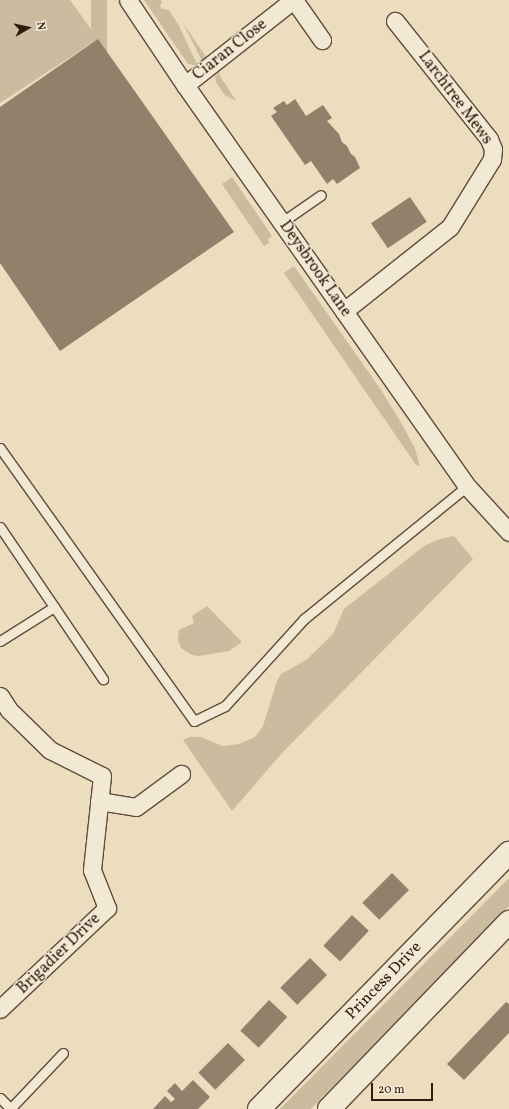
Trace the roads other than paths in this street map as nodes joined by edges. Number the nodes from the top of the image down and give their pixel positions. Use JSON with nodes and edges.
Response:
{"nodes":[{"id":1,"x":128,"y":0,"type":"edge"},
{"id":2,"x":294,"y":0,"type":"edge"},
{"id":3,"x":395,"y":21,"type":"dead end"},
{"id":4,"x":322,"y":40,"type":"dead end"},
{"id":5,"x":185,"y":85,"type":"junction"},
{"id":6,"x":321,"y":195,"type":"dead end"},
{"id":7,"x":282,"y":222,"type":"junction"},
{"id":8,"x":344,"y":311,"type":"junction"},
{"id":9,"x":0,"y":448,"type":"edge"},
{"id":10,"x":467,"y":486,"type":"junction"},
{"id":11,"x":0,"y":527,"type":"edge"},
{"id":12,"x":509,"y":532,"type":"edge"},
{"id":13,"x":54,"y":607,"type":"junction"},
{"id":14,"x":0,"y":641,"type":"edge"},
{"id":15,"x":103,"y":679,"type":"dead end"},
{"id":16,"x":0,"y":696,"type":"edge"},
{"id":17,"x":181,"y":774,"type":"dead end"},
{"id":18,"x":99,"y":801,"type":"junction"},
{"id":19,"x":509,"y":853,"type":"edge"},
{"id":20,"x":509,"y":922,"type":"edge"},
{"id":21,"x":0,"y":1009,"type":"edge"},
{"id":22,"x":63,"y":1053,"type":"dead end"},
{"id":23,"x":0,"y":1098,"type":"edge"},
{"id":24,"x":10,"y":1109,"type":"edge"},
{"id":25,"x":259,"y":1109,"type":"edge"},
{"id":26,"x":329,"y":1109,"type":"edge"}],
"edges":[{"from":1,"to":5,"type":"street","name":"Deysbrook Lane"},
{"from":2,"to":4,"type":"street","name":"Ciaran Close"},
{"from":2,"to":5,"type":"street","name":"Ciaran Close"},
{"from":3,"to":8,"type":"street","name":"Larchtree Mews"},
{"from":5,"to":7,"type":"street","name":"Deysbrook Lane"},
{"from":6,"to":7,"type":"lane"},
{"from":7,"to":8,"type":"street","name":"Deysbrook Lane"},
{"from":8,"to":10,"type":"street","name":"Deysbrook Lane"},
{"from":9,"to":10,"type":"lane"},
{"from":10,"to":12,"type":"street","name":"Deysbrook Lane"},
{"from":11,"to":13,"type":"lane"},
{"from":13,"to":14,"type":"lane"},
{"from":13,"to":15,"type":"lane"},
{"from":16,"to":18,"type":"street","name":"Brigadier Drive"},
{"from":17,"to":18,"type":"street"},
{"from":18,"to":21,"type":"street","name":"Brigadier Drive"},
{"from":19,"to":25,"type":"street","name":"Princess Drive"},
{"from":20,"to":26,"type":"street"},
{"from":22,"to":24,"type":"lane"},
{"from":23,"to":24,"type":"lane"}]}
